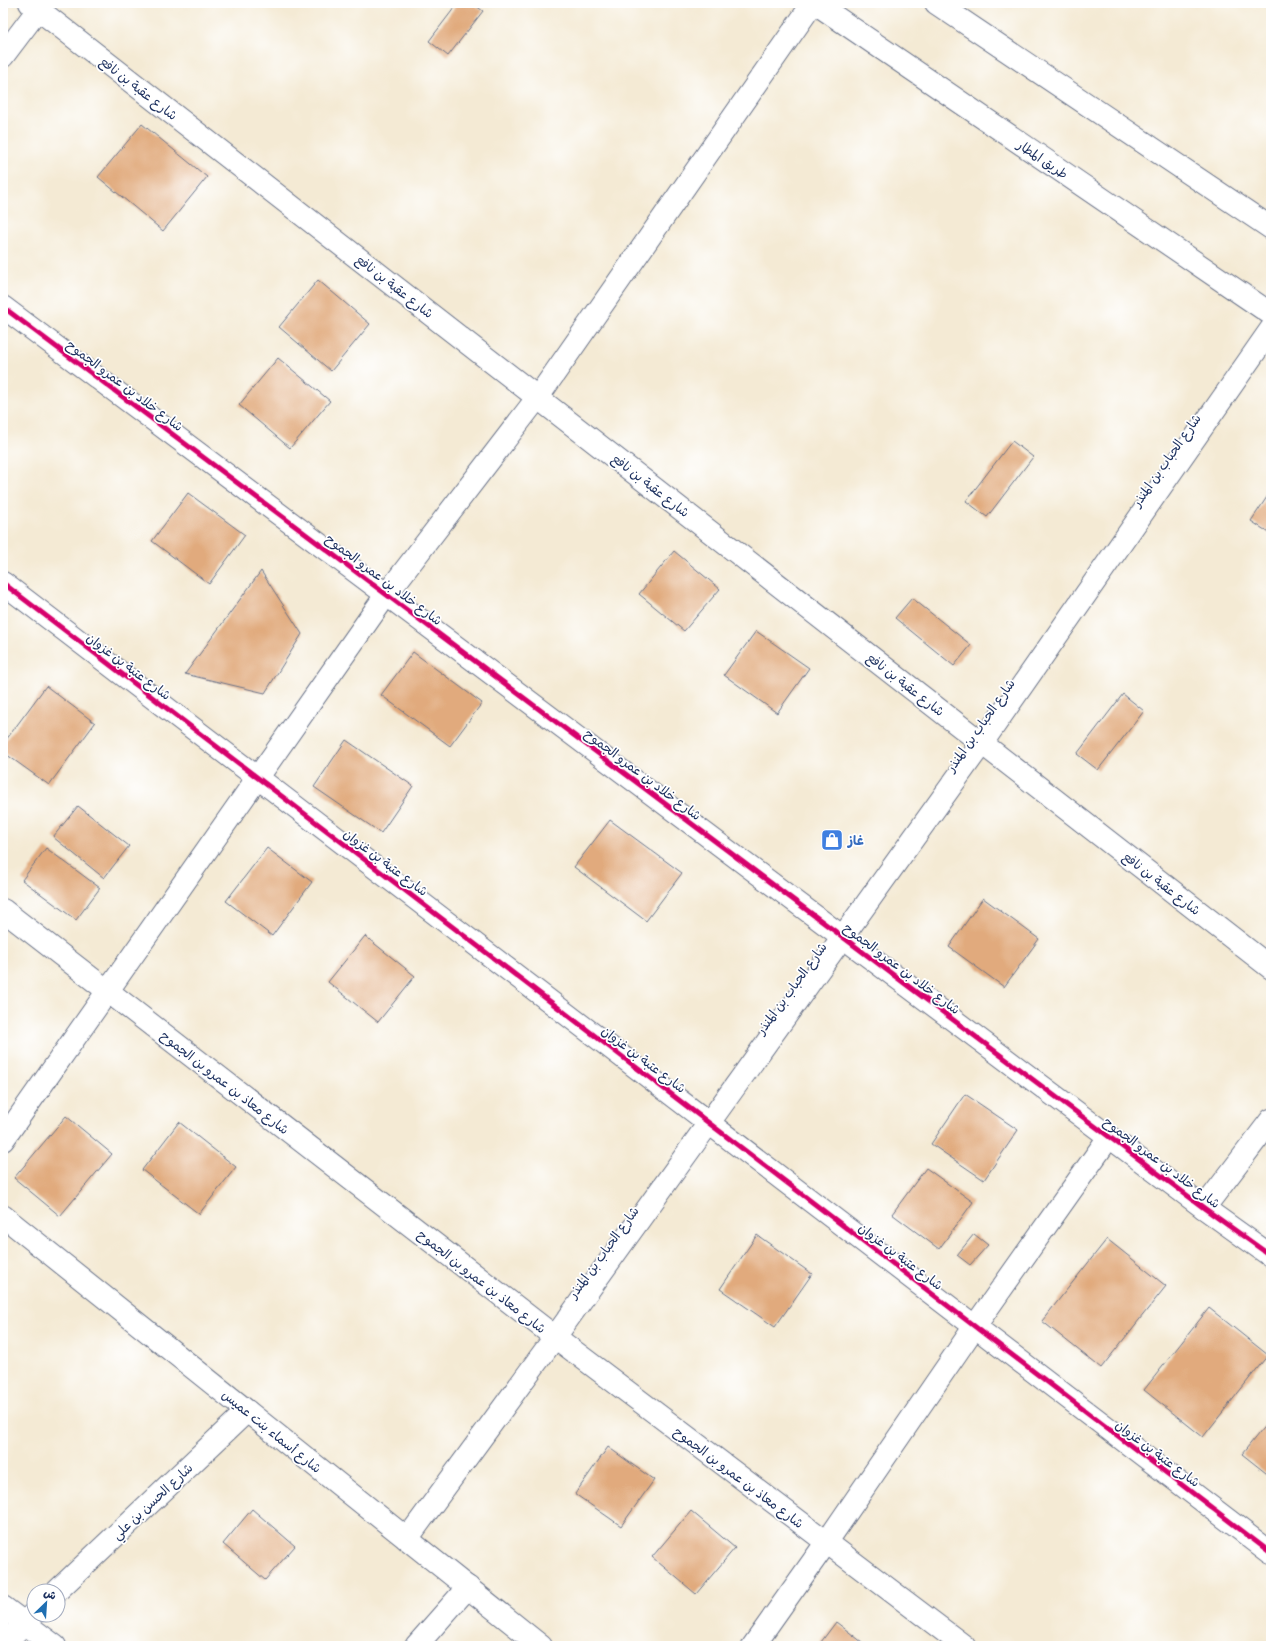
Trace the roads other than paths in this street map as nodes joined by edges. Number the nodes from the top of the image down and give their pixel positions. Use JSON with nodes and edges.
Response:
{"nodes":[{"id":1,"x":814,"y":3,"type":"edge"},
{"id":2,"x":936,"y":3,"type":"edge"},
{"id":3,"x":38,"y":5,"type":"edge"},
{"id":4,"x":3,"y":56,"type":"edge"},
{"id":5,"x":1271,"y":228,"type":"edge"},
{"id":6,"x":3,"y":307,"type":"edge"},
{"id":7,"x":1271,"y":314,"type":"edge"},
{"id":8,"x":1271,"y":329,"type":"edge"},
{"id":9,"x":538,"y":397,"type":"junction"},
{"id":10,"x":3,"y":583,"type":"edge"},
{"id":11,"x":386,"y":595,"type":"junction"},
{"id":12,"x":982,"y":743,"type":"junction"},
{"id":13,"x":258,"y":778,"type":"junction"},
{"id":14,"x":3,"y":910,"type":"edge"},
{"id":15,"x":842,"y":936,"type":"junction"},
{"id":16,"x":1271,"y":968,"type":"edge"},
{"id":17,"x":107,"y":991,"type":"junction"},
{"id":18,"x":1271,"y":1120,"type":"edge"},
{"id":19,"x":709,"y":1122,"type":"junction"},
{"id":20,"x":1109,"y":1137,"type":"junction"},
{"id":21,"x":3,"y":1140,"type":"edge"},
{"id":22,"x":1204,"y":1208,"type":"junction"},
{"id":23,"x":3,"y":1216,"type":"edge"},
{"id":24,"x":1271,"y":1256,"type":"edge"},
{"id":25,"x":975,"y":1326,"type":"junction"},
{"id":26,"x":555,"y":1337,"type":"junction"},
{"id":27,"x":247,"y":1411,"type":"junction"},
{"id":28,"x":407,"y":1539,"type":"junction"},
{"id":29,"x":826,"y":1543,"type":"junction"},
{"id":30,"x":1271,"y":1553,"type":"edge"},
{"id":31,"x":65,"y":1583,"type":"edge"},
{"id":32,"x":468,"y":1587,"type":"junction"},
{"id":33,"x":3,"y":1607,"type":"edge"},
{"id":34,"x":26,"y":1617,"type":"edge"},
{"id":35,"x":26,"y":1621,"type":"edge"},
{"id":36,"x":34,"y":1623,"type":"edge"},
{"id":37,"x":3,"y":1645,"type":"edge"},
{"id":38,"x":55,"y":1646,"type":"edge"},
{"id":39,"x":416,"y":1646,"type":"edge"},
{"id":40,"x":541,"y":1646,"type":"edge"},
{"id":41,"x":753,"y":1646,"type":"edge"},
{"id":42,"x":964,"y":1646,"type":"edge"}],
"edges":[{"from":1,"to":7,"type":"main road","name":"طريق المطار"},
{"from":1,"to":9,"type":"main road"},
{"from":2,"to":5,"type":"main road"},
{"from":3,"to":4,"type":"main road"},
{"from":3,"to":9,"type":"main road","name":"شارع عقبة بن نافع"},
{"from":6,"to":11,"type":"main road","name":"شارع خلاد بن عمرو الجموح"},
{"from":8,"to":12,"type":"main road","name":"شارع الحباب بن المنذر"},
{"from":9,"to":11,"type":"main road"},
{"from":9,"to":12,"type":"main road","name":"شارع عقبة بن نافع"},
{"from":10,"to":13,"type":"main road","name":"شارع عتبة بن غزوان"},
{"from":11,"to":13,"type":"main road"},
{"from":11,"to":15,"type":"main road","name":"شارع خلاد بن عمرو الجموح"},
{"from":12,"to":15,"type":"main road","name":"شارع الحباب بن المنذر"},
{"from":12,"to":16,"type":"main road","name":"شارع عقبة بن نافع"},
{"from":13,"to":17,"type":"main road"},
{"from":13,"to":19,"type":"main road","name":"شارع عتبة بن غزوان"},
{"from":14,"to":17,"type":"main road","name":"شارع معاذ بن عمرو بن الجموح"},
{"from":15,"to":19,"type":"main road","name":"شارع الحباب بن المنذر"},
{"from":15,"to":20,"type":"main road","name":"شارع خلاد بن عمرو الجموح"},
{"from":17,"to":21,"type":"main road"},
{"from":17,"to":26,"type":"main road","name":"شارع معاذ بن عمرو بن الجموح"},
{"from":18,"to":22,"type":"main road"},
{"from":19,"to":25,"type":"main road","name":"شارع عتبة بن غزوان"},
{"from":19,"to":26,"type":"main road","name":"شارع الحباب بن المنذر"},
{"from":20,"to":22,"type":"main road","name":"شارع خلاد بن عمرو الجموح"},
{"from":20,"to":25,"type":"main road"},
{"from":22,"to":24,"type":"main road","name":"شارع خلاد بن عمرو الجموح"},
{"from":23,"to":27,"type":"main road","name":"شارع أسماء بنت عميس"},
{"from":25,"to":29,"type":"main road"},
{"from":25,"to":30,"type":"main road","name":"شارع عتبة بن غزوان"},
{"from":26,"to":28,"type":"main road","name":"شارع الحباب بن المنذر"},
{"from":26,"to":29,"type":"main road","name":"شارع معاذ بن عمرو بن الجموح"},
{"from":27,"to":28,"type":"main road","name":"شارع أسماء بنت عميس"},
{"from":27,"to":31,"type":"main road","name":"شارع الحسن بن علي"},
{"from":28,"to":32,"type":"main road","name":"شارع أسماء بنت عميس"},
{"from":29,"to":41,"type":"main road"},
{"from":29,"to":42,"type":"main road","name":"شارع معاذ بن عمرو بن الجموح"},
{"from":32,"to":39,"type":"main road"},
{"from":32,"to":40,"type":"main road","name":"شارع أسماء بنت عميس"},
{"from":33,"to":34,"type":"main road"},
{"from":35,"to":37,"type":"main road"},
{"from":36,"to":38,"type":"main road"}]}
